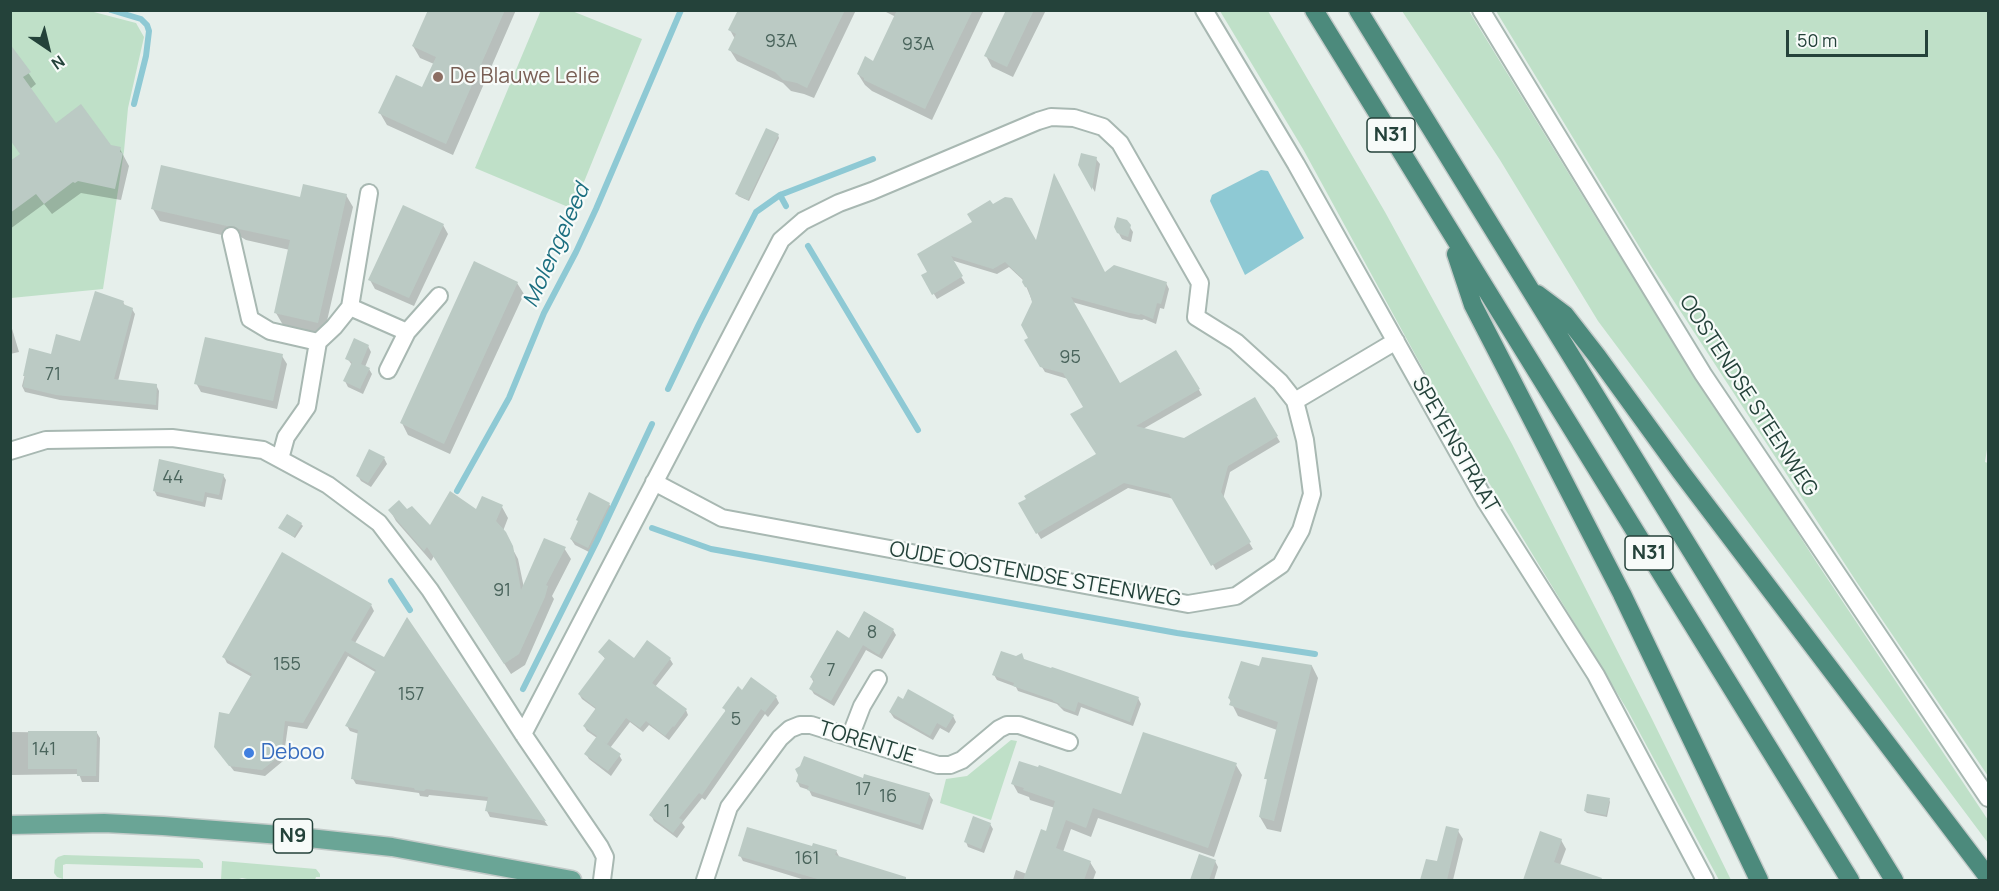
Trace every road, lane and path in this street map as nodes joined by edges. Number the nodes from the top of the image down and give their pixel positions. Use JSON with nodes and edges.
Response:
{"nodes":[{"id":1,"x":1204,"y":10,"type":"edge"},
{"id":2,"x":1314,"y":10,"type":"edge"},
{"id":3,"x":1358,"y":10,"type":"edge"},
{"id":4,"x":1481,"y":10,"type":"edge"},
{"id":5,"x":369,"y":194,"type":"dead end"},
{"id":6,"x":1447,"y":226,"type":"junction"},
{"id":7,"x":231,"y":236,"type":"dead end"},
{"id":8,"x":1529,"y":287,"type":"junction"},
{"id":9,"x":439,"y":296,"type":"dead end"},
{"id":10,"x":350,"y":308,"type":"junction"},
{"id":11,"x":407,"y":332,"type":"junction"},
{"id":12,"x":318,"y":342,"type":"junction"},
{"id":13,"x":1396,"y":342,"type":"junction"},
{"id":14,"x":388,"y":370,"type":"dead end"},
{"id":15,"x":1295,"y":401,"type":"junction"},
{"id":16,"x":10,"y":451,"type":"edge"},
{"id":17,"x":280,"y":459,"type":"junction"},
{"id":18,"x":654,"y":482,"type":"junction"},
{"id":19,"x":878,"y":679,"type":"dead end"},
{"id":20,"x":524,"y":734,"type":"junction"},
{"id":21,"x":850,"y":736,"type":"junction"},
{"id":22,"x":1069,"y":742,"type":"dead end"},
{"id":23,"x":1989,"y":798,"type":"edge"},
{"id":24,"x":10,"y":825,"type":"edge"},
{"id":25,"x":1989,"y":877,"type":"edge"},
{"id":26,"x":553,"y":878,"type":"edge"},
{"id":27,"x":572,"y":880,"type":"edge"},
{"id":28,"x":602,"y":880,"type":"edge"},
{"id":29,"x":705,"y":880,"type":"edge"},
{"id":30,"x":1705,"y":880,"type":"edge"},
{"id":31,"x":1759,"y":880,"type":"edge"},
{"id":32,"x":1850,"y":880,"type":"edge"},
{"id":33,"x":1894,"y":880,"type":"edge"}],
"edges":[{"from":1,"to":13,"type":"street","name":"SPEYENSTRAAT"},
{"from":2,"to":6,"type":"highway","number":"N31"},
{"from":3,"to":8,"type":"highway","number":"N31"},
{"from":4,"to":23,"type":"street","name":"OOSTENDSE STEENWEG"},
{"from":5,"to":10,"type":"street"},
{"from":6,"to":31,"type":"highway"},
{"from":6,"to":32,"type":"highway","number":"N31"},
{"from":7,"to":12,"type":"street"},
{"from":8,"to":25,"type":"highway"},
{"from":8,"to":33,"type":"highway","number":"N31"},
{"from":9,"to":11,"type":"street"},
{"from":10,"to":11,"type":"street"},
{"from":10,"to":12,"type":"street"},
{"from":11,"to":14,"type":"street"},
{"from":12,"to":17,"type":"street"},
{"from":13,"to":15,"type":"street"},
{"from":13,"to":30,"type":"street","name":"SPEYENSTRAAT"},
{"from":15,"to":18,"type":"street","name":"OUDE OOSTENDSE STEENWEG"},
{"from":15,"to":18,"type":"street","name":"OUDE OOSTENDSE STEENWEG"},
{"from":16,"to":17,"type":"street"},
{"from":17,"to":20,"type":"street"},
{"from":18,"to":20,"type":"street","name":"OUDE OOSTENDSE STEENWEG"},
{"from":19,"to":21,"type":"street"},
{"from":20,"to":28,"type":"street"},
{"from":21,"to":22,"type":"street","name":"TORENTJE"},
{"from":21,"to":29,"type":"street","name":"TORENTJE"},
{"from":24,"to":26,"type":"main road","number":"N9"},
{"from":26,"to":27,"type":"main road","number":"N9"}]}
